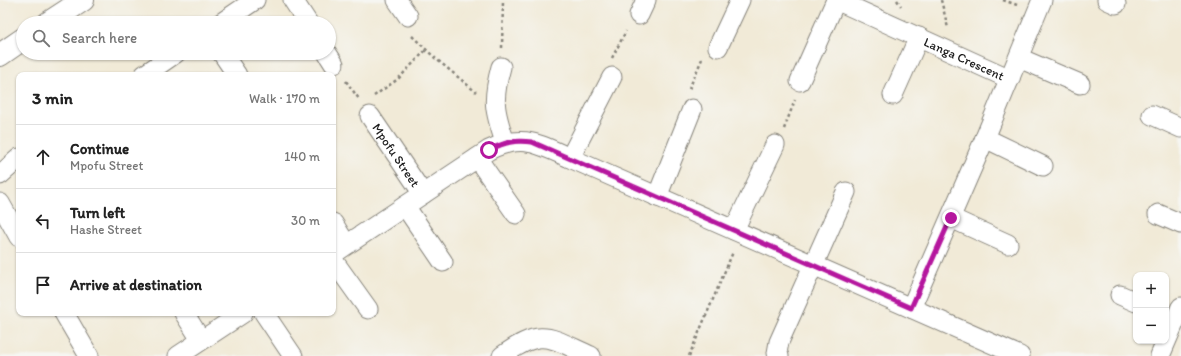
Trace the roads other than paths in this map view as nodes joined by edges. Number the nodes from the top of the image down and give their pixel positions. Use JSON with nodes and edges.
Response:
{"nodes":[{"id":1,"x":83,"y":0,"type":"edge"},
{"id":2,"x":255,"y":0,"type":"edge"},
{"id":3,"x":293,"y":0,"type":"edge"},
{"id":4,"x":397,"y":0,"type":"edge"},
{"id":5,"x":740,"y":0,"type":"edge"},
{"id":6,"x":836,"y":0,"type":"edge"},
{"id":7,"x":1042,"y":0,"type":"edge"},
{"id":8,"x":59,"y":16,"type":"edge"},
{"id":9,"x":232,"y":16,"type":"edge"},
{"id":10,"x":303,"y":16,"type":"edge"},
{"id":11,"x":408,"y":16,"type":"road end"},
{"id":12,"x":919,"y":37,"type":"junction"},
{"id":13,"x":16,"y":45,"type":"edge"},
{"id":14,"x":718,"y":47,"type":"road end"},
{"id":15,"x":0,"y":55,"type":"edge"},
{"id":16,"x":1019,"y":58,"type":"junction"},
{"id":17,"x":166,"y":60,"type":"edge"},
{"id":18,"x":227,"y":60,"type":"edge"},
{"id":19,"x":501,"y":67,"type":"road end"},
{"id":20,"x":148,"y":72,"type":"edge"},
{"id":21,"x":235,"y":72,"type":"edge"},
{"id":22,"x":612,"y":77,"type":"road end"},
{"id":23,"x":1010,"y":79,"type":"junction"},
{"id":24,"x":800,"y":81,"type":"road end"},
{"id":25,"x":1080,"y":84,"type":"dead end"},
{"id":26,"x":893,"y":95,"type":"dead end"},
{"id":27,"x":366,"y":110,"type":"road end"},
{"id":28,"x":692,"y":110,"type":"road end"},
{"id":29,"x":1152,"y":115,"type":"dead end"},
{"id":30,"x":1181,"y":128,"type":"edge"},
{"id":31,"x":985,"y":138,"type":"junction"},
{"id":32,"x":505,"y":142,"type":"junction"},
{"id":33,"x":775,"y":145,"type":"road end"},
{"id":34,"x":477,"y":158,"type":"junction"},
{"id":35,"x":570,"y":158,"type":"junction"},
{"id":36,"x":16,"y":161,"type":"edge"},
{"id":37,"x":1043,"y":166,"type":"dead end"},
{"id":38,"x":0,"y":175,"type":"edge"},
{"id":39,"x":846,"y":192,"type":"dead end"},
{"id":40,"x":423,"y":194,"type":"junction"},
{"id":41,"x":657,"y":197,"type":"junction"},
{"id":42,"x":0,"y":203,"type":"edge"},
{"id":43,"x":405,"y":206,"type":"junction"},
{"id":44,"x":516,"y":214,"type":"dead end"},
{"id":45,"x":1158,"y":214,"type":"dead end"},
{"id":46,"x":951,"y":218,"type":"junction"},
{"id":47,"x":1181,"y":224,"type":"edge"},
{"id":48,"x":738,"y":231,"type":"junction"},
{"id":49,"x":16,"y":232,"type":"edge"},
{"id":50,"x":336,"y":234,"type":"edge"},
{"id":51,"x":1008,"y":244,"type":"dead end"},
{"id":52,"x":340,"y":249,"type":"edge"},
{"id":53,"x":443,"y":262,"type":"dead end"},
{"id":54,"x":336,"y":264,"type":"edge"},
{"id":55,"x":812,"y":266,"type":"junction"},
{"id":56,"x":911,"y":308,"type":"junction"},
{"id":57,"x":368,"y":309,"type":"dead end"},
{"id":58,"x":66,"y":316,"type":"edge"},
{"id":59,"x":186,"y":316,"type":"edge"},
{"id":60,"x":238,"y":316,"type":"edge"},
{"id":61,"x":266,"y":316,"type":"edge"},
{"id":62,"x":1176,"y":316,"type":"edge"},
{"id":63,"x":202,"y":340,"type":"junction"},
{"id":64,"x":182,"y":355,"type":"edge"},
{"id":65,"x":89,"y":356,"type":"edge"},
{"id":66,"x":293,"y":356,"type":"edge"},
{"id":67,"x":502,"y":356,"type":"edge"},
{"id":68,"x":590,"y":356,"type":"edge"},
{"id":69,"x":779,"y":356,"type":"edge"},
{"id":70,"x":1020,"y":356,"type":"edge"},
{"id":71,"x":1160,"y":356,"type":"edge"}],
"edges":[{"from":1,"to":8,"type":"street"},
{"from":2,"to":9,"type":"street"},
{"from":3,"to":10,"type":"street"},
{"from":4,"to":11,"type":"street"},
{"from":5,"to":14,"type":"street"},
{"from":6,"to":12,"type":"street","name":"Langa Crescent"},
{"from":6,"to":24,"type":"street","name":"Langa Crescent"},
{"from":7,"to":16,"type":"street"},
{"from":12,"to":23,"type":"street","name":"Langa Crescent"},
{"from":12,"to":26,"type":"street","name":"Langa Crescent"},
{"from":13,"to":15,"type":"street"},
{"from":16,"to":23,"type":"street"},
{"from":16,"to":25,"type":"street"},
{"from":17,"to":20,"type":"street"},
{"from":18,"to":21,"type":"street"},
{"from":19,"to":32,"type":"street"},
{"from":22,"to":35,"type":"street"},
{"from":23,"to":31,"type":"street"},
{"from":27,"to":40,"type":"street","name":"Mpofu Street"},
{"from":28,"to":41,"type":"street"},
{"from":29,"to":30,"type":"street"},
{"from":31,"to":37,"type":"street"},
{"from":31,"to":46,"type":"street"},
{"from":32,"to":34,"type":"street","name":"Mpofu Street"},
{"from":32,"to":35,"type":"street","name":"Mpofu Street"},
{"from":33,"to":48,"type":"street"},
{"from":34,"to":40,"type":"street","name":"Mpofu Street"},
{"from":34,"to":44,"type":"street"},
{"from":35,"to":41,"type":"street","name":"Mpofu Street"},
{"from":36,"to":38,"type":"street"},
{"from":39,"to":55,"type":"street"},
{"from":40,"to":43,"type":"street","name":"Mpofu Street"},
{"from":41,"to":48,"type":"street","name":"Mpofu Street"},
{"from":42,"to":49,"type":"street"},
{"from":43,"to":52,"type":"street","name":"Mpofu Street"},
{"from":43,"to":53,"type":"street","name":"Mpofu Street"},
{"from":45,"to":47,"type":"street"},
{"from":46,"to":51,"type":"street"},
{"from":46,"to":56,"type":"street"},
{"from":48,"to":55,"type":"street","name":"Mpofu Street"},
{"from":50,"to":52,"type":"street","name":"Mpofu Street"},
{"from":54,"to":57,"type":"street"},
{"from":55,"to":56,"type":"street","name":"Mpofu Street"},
{"from":55,"to":69,"type":"street"},
{"from":56,"to":70,"type":"street","name":"Mpofu Street"},
{"from":58,"to":65,"type":"street"},
{"from":59,"to":63,"type":"street"},
{"from":60,"to":63,"type":"street"},
{"from":61,"to":66,"type":"street"},
{"from":62,"to":71,"type":"street"},
{"from":63,"to":64,"type":"street"},
{"from":67,"to":68,"type":"street"}]}
